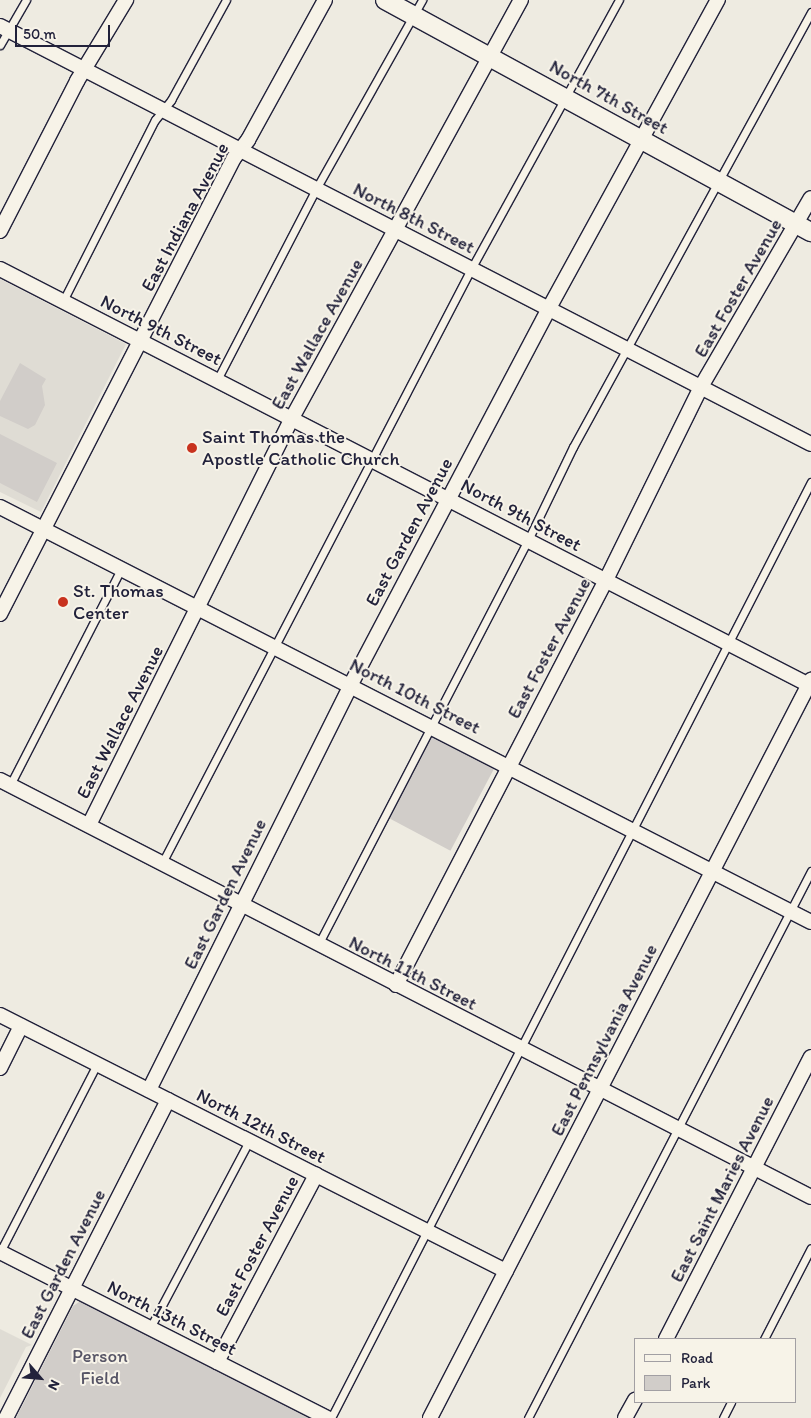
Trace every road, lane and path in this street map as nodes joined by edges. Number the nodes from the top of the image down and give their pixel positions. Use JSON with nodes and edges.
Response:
{"nodes":[{"id":1,"x":26,"y":0,"type":"edge"},
{"id":2,"x":126,"y":0,"type":"edge"},
{"id":3,"x":226,"y":0,"type":"edge"},
{"id":4,"x":325,"y":0,"type":"edge"},
{"id":5,"x":385,"y":0,"type":"edge"},
{"id":6,"x":422,"y":0,"type":"edge"},
{"id":7,"x":521,"y":0,"type":"edge"},
{"id":8,"x":619,"y":0,"type":"edge"},
{"id":9,"x":718,"y":0,"type":"edge"},
{"id":10,"x":811,"y":12,"type":"edge"},
{"id":11,"x":414,"y":16,"type":"junction"},
{"id":12,"x":4,"y":28,"type":"edge"},
{"id":13,"x":0,"y":45,"type":"edge"},
{"id":14,"x":491,"y":57,"type":"junction"},
{"id":15,"x":85,"y":70,"type":"junction"},
{"id":16,"x":566,"y":98,"type":"junction"},
{"id":17,"x":162,"y":111,"type":"junction"},
{"id":18,"x":640,"y":139,"type":"junction"},
{"id":19,"x":240,"y":150,"type":"junction"},
{"id":20,"x":718,"y":180,"type":"junction"},
{"id":21,"x":316,"y":189,"type":"junction"},
{"id":22,"x":811,"y":198,"type":"edge"},
{"id":23,"x":804,"y":228,"type":"edge"},
{"id":24,"x":395,"y":229,"type":"junction"},
{"id":25,"x":0,"y":231,"type":"edge"},
{"id":26,"x":0,"y":269,"type":"edge"},
{"id":27,"x":471,"y":269,"type":"junction"},
{"id":28,"x":63,"y":301,"type":"junction"},
{"id":29,"x":548,"y":310,"type":"junction"},
{"id":30,"x":140,"y":340,"type":"junction"},
{"id":31,"x":626,"y":348,"type":"junction"},
{"id":32,"x":217,"y":380,"type":"junction"},
{"id":33,"x":702,"y":385,"type":"junction"},
{"id":34,"x":292,"y":418,"type":"junction"},
{"id":35,"x":811,"y":444,"type":"edge"},
{"id":36,"x":372,"y":458,"type":"junction"},
{"id":37,"x":811,"y":482,"type":"edge"},
{"id":38,"x":449,"y":498,"type":"junction"},
{"id":39,"x":0,"y":507,"type":"edge"},
{"id":40,"x":43,"y":529,"type":"junction"},
{"id":41,"x":528,"y":540,"type":"junction"},
{"id":42,"x":121,"y":569,"type":"junction"},
{"id":43,"x":606,"y":580,"type":"junction"},
{"id":44,"x":198,"y":608,"type":"junction"},
{"id":45,"x":0,"y":614,"type":"edge"},
{"id":46,"x":728,"y":645,"type":"junction"},
{"id":47,"x":275,"y":647,"type":"junction"},
{"id":48,"x":351,"y":684,"type":"junction"},
{"id":49,"x":810,"y":684,"type":"edge"},
{"id":50,"x":432,"y":725,"type":"junction"},
{"id":51,"x":508,"y":764,"type":"junction"},
{"id":52,"x":5,"y":782,"type":"edge"},
{"id":53,"x":89,"y":825,"type":"junction"},
{"id":54,"x":633,"y":830,"type":"junction"},
{"id":55,"x":161,"y":865,"type":"junction"},
{"id":56,"x":712,"y":871,"type":"junction"},
{"id":57,"x":811,"y":871,"type":"edge"},
{"id":58,"x":240,"y":906,"type":"junction"},
{"id":59,"x":790,"y":911,"type":"junction"},
{"id":60,"x":811,"y":922,"type":"edge"},
{"id":61,"x":318,"y":945,"type":"junction"},
{"id":62,"x":396,"y":985,"type":"junction"},
{"id":63,"x":0,"y":1015,"type":"edge"},
{"id":64,"x":22,"y":1026,"type":"junction"},
{"id":65,"x":521,"y":1048,"type":"junction"},
{"id":66,"x":811,"y":1057,"type":"edge"},
{"id":67,"x":97,"y":1064,"type":"junction"},
{"id":68,"x":0,"y":1068,"type":"edge"},
{"id":69,"x":600,"y":1089,"type":"junction"},
{"id":70,"x":149,"y":1090,"type":"junction"},
{"id":71,"x":168,"y":1100,"type":"junction"},
{"id":72,"x":678,"y":1129,"type":"junction"},
{"id":73,"x":249,"y":1141,"type":"junction"},
{"id":74,"x":754,"y":1168,"type":"junction"},
{"id":75,"x":316,"y":1175,"type":"junction"},
{"id":76,"x":811,"y":1197,"type":"edge"},
{"id":77,"x":427,"y":1231,"type":"junction"},
{"id":78,"x":811,"y":1248,"type":"edge"},
{"id":79,"x":0,"y":1252,"type":"edge"},
{"id":80,"x":506,"y":1271,"type":"junction"},
{"id":81,"x":72,"y":1288,"type":"junction"},
{"id":82,"x":149,"y":1328,"type":"junction"},
{"id":83,"x":667,"y":1338,"type":"edge"},
{"id":84,"x":765,"y":1338,"type":"edge"},
{"id":85,"x":217,"y":1362,"type":"junction"},
{"id":86,"x":634,"y":1402,"type":"edge"},
{"id":87,"x":730,"y":1403,"type":"edge"},
{"id":88,"x":6,"y":1418,"type":"edge"},
{"id":89,"x":327,"y":1418,"type":"edge"},
{"id":90,"x":331,"y":1418,"type":"edge"},
{"id":91,"x":430,"y":1418,"type":"edge"},
{"id":92,"x":528,"y":1418,"type":"edge"},
{"id":93,"x":625,"y":1418,"type":"edge"},
{"id":94,"x":723,"y":1418,"type":"edge"}],
"edges":[{"from":1,"to":12,"type":"lane"},
{"from":2,"to":15,"type":"street"},
{"from":3,"to":17,"type":"lane"},
{"from":4,"to":19,"type":"street","name":"East Indiana Avenue"},
{"from":5,"to":11,"type":"street","name":"North 7th Street"},
{"from":6,"to":11,"type":"lane"},
{"from":7,"to":14,"type":"street","name":"East Wallace Avenue"},
{"from":8,"to":16,"type":"lane"},
{"from":9,"to":18,"type":"street","name":"East Garden Avenue"},
{"from":10,"to":20,"type":"lane"},
{"from":11,"to":14,"type":"street","name":"North 7th Street"},
{"from":11,"to":21,"type":"lane"},
{"from":12,"to":13,"type":"lane"},
{"from":12,"to":15,"type":"street","name":"North 8th Street"},
{"from":14,"to":16,"type":"street","name":"North 7th Street"},
{"from":14,"to":24,"type":"street","name":"East Wallace Avenue"},
{"from":15,"to":17,"type":"street","name":"North 8th Street"},
{"from":15,"to":25,"type":"street"},
{"from":16,"to":18,"type":"street","name":"North 7th Street"},
{"from":16,"to":27,"type":"lane"},
{"from":17,"to":19,"type":"street","name":"North 8th Street"},
{"from":17,"to":28,"type":"lane"},
{"from":18,"to":20,"type":"street","name":"North 7th Street"},
{"from":18,"to":29,"type":"street","name":"East Garden Avenue"},
{"from":19,"to":21,"type":"street","name":"North 8th Street"},
{"from":19,"to":30,"type":"street","name":"East Indiana Avenue"},
{"from":20,"to":23,"type":"street","name":"North 7th Street"},
{"from":20,"to":31,"type":"lane"},
{"from":21,"to":24,"type":"street","name":"North 8th Street"},
{"from":21,"to":32,"type":"lane"},
{"from":22,"to":23,"type":"street","name":"East Foster Avenue"},
{"from":23,"to":33,"type":"street","name":"East Foster Avenue"},
{"from":24,"to":27,"type":"street","name":"North 8th Street"},
{"from":24,"to":34,"type":"street","name":"East Wallace Avenue"},
{"from":26,"to":28,"type":"street","name":"North 9th Street"},
{"from":27,"to":29,"type":"street","name":"North 8th Street"},
{"from":27,"to":36,"type":"lane"},
{"from":28,"to":30,"type":"street","name":"North 9th Street"},
{"from":29,"to":31,"type":"street","name":"North 8th Street"},
{"from":29,"to":38,"type":"street","name":"East Garden Avenue"},
{"from":30,"to":32,"type":"street","name":"North 9th Street"},
{"from":30,"to":40,"type":"street","name":"East Indiana Avenue"},
{"from":31,"to":33,"type":"street","name":"North 8th Street"},
{"from":31,"to":41,"type":"lane"},
{"from":32,"to":34,"type":"street","name":"North 9th Street"},
{"from":33,"to":35,"type":"street","name":"North 8th Street"},
{"from":33,"to":43,"type":"street","name":"East Foster Avenue"},
{"from":34,"to":36,"type":"street","name":"North 9th Street"},
{"from":34,"to":44,"type":"street","name":"East Wallace Avenue"},
{"from":36,"to":38,"type":"street","name":"North 9th Street"},
{"from":36,"to":47,"type":"lane"},
{"from":37,"to":46,"type":"lane"},
{"from":38,"to":41,"type":"street","name":"North 9th Street"},
{"from":38,"to":48,"type":"street","name":"East Garden Avenue"},
{"from":39,"to":40,"type":"street","name":"North 10th Street"},
{"from":40,"to":42,"type":"street","name":"North 10th Street"},
{"from":40,"to":45,"type":"street","name":"East Indiana Avenue"},
{"from":41,"to":43,"type":"street","name":"North 9th Street"},
{"from":41,"to":50,"type":"lane"},
{"from":42,"to":44,"type":"street","name":"North 10th Street"},
{"from":42,"to":52,"type":"lane"},
{"from":43,"to":46,"type":"street","name":"North 9th Street"},
{"from":43,"to":51,"type":"street","name":"East Foster Avenue"},
{"from":44,"to":47,"type":"street","name":"North 10th Street"},
{"from":44,"to":53,"type":"street","name":"East Wallace Avenue"},
{"from":46,"to":49,"type":"street","name":"North 9th Street"},
{"from":46,"to":54,"type":"lane"},
{"from":47,"to":48,"type":"street","name":"North 10th Street"},
{"from":47,"to":55,"type":"lane"},
{"from":48,"to":50,"type":"street","name":"North 10th Street"},
{"from":48,"to":58,"type":"street","name":"East Garden Avenue"},
{"from":49,"to":56,"type":"street","name":"East Pennsylvania Avenue"},
{"from":50,"to":51,"type":"street","name":"North 10th Street"},
{"from":50,"to":61,"type":"lane"},
{"from":51,"to":54,"type":"street","name":"North 10th Street"},
{"from":51,"to":62,"type":"street","name":"East Foster Avenue"},
{"from":52,"to":53,"type":"street","name":"North 11th Street"},
{"from":53,"to":55,"type":"street","name":"North 11th Street"},
{"from":54,"to":56,"type":"street","name":"North 10th Street"},
{"from":54,"to":65,"type":"lane"},
{"from":55,"to":58,"type":"street","name":"North 11th Street"},
{"from":56,"to":59,"type":"street","name":"North 10th Street"},
{"from":56,"to":69,"type":"street","name":"East Pennsylvania Avenue"},
{"from":57,"to":59,"type":"lane"},
{"from":58,"to":61,"type":"street","name":"North 11th Street"},
{"from":58,"to":70,"type":"street","name":"East Garden Avenue"},
{"from":59,"to":60,"type":"street","name":"North 10th Street"},
{"from":59,"to":72,"type":"lane"},
{"from":61,"to":62,"type":"street","name":"North 11th Street"},
{"from":62,"to":65,"type":"street","name":"North 11th Street"},
{"from":63,"to":64,"type":"street","name":"North 12th Street"},
{"from":64,"to":67,"type":"street","name":"North 12th Street"},
{"from":64,"to":68,"type":"street"},
{"from":65,"to":69,"type":"street","name":"North 11th Street"},
{"from":65,"to":77,"type":"lane"},
{"from":66,"to":74,"type":"street","name":"East Saint Maries Avenue"},
{"from":67,"to":70,"type":"street","name":"North 12th Street"},
{"from":67,"to":79,"type":"lane"},
{"from":69,"to":72,"type":"street","name":"North 11th Street"},
{"from":69,"to":80,"type":"street","name":"East Pennsylvania Avenue"},
{"from":70,"to":71,"type":"street","name":"North 12th Street"},
{"from":71,"to":73,"type":"street","name":"North 12th Street"},
{"from":71,"to":81,"type":"street","name":"East Garden Avenue"},
{"from":72,"to":74,"type":"street","name":"North 11th Street"},
{"from":72,"to":92,"type":"lane"},
{"from":73,"to":75,"type":"street","name":"North 12th Street"},
{"from":73,"to":82,"type":"lane"},
{"from":74,"to":76,"type":"street","name":"North 11th Street"},
{"from":74,"to":83,"type":"street","name":"East Saint Maries Avenue"},
{"from":75,"to":77,"type":"street","name":"North 12th Street"},
{"from":75,"to":85,"type":"street","name":"East Foster Avenue"},
{"from":77,"to":80,"type":"street","name":"North 12th Street"},
{"from":77,"to":90,"type":"lane"},
{"from":78,"to":84,"type":"lane"},
{"from":79,"to":81,"type":"street","name":"North 13th Street"},
{"from":80,"to":91,"type":"street","name":"East Pennsylvania Avenue"},
{"from":81,"to":82,"type":"street","name":"North 13th Street"},
{"from":81,"to":88,"type":"street","name":"East Garden Avenue"},
{"from":82,"to":85,"type":"street","name":"North 13th Street"},
{"from":85,"to":89,"type":"street","name":"North 13th Street"},
{"from":86,"to":93,"type":"street"},
{"from":87,"to":94,"type":"lane"}]}
